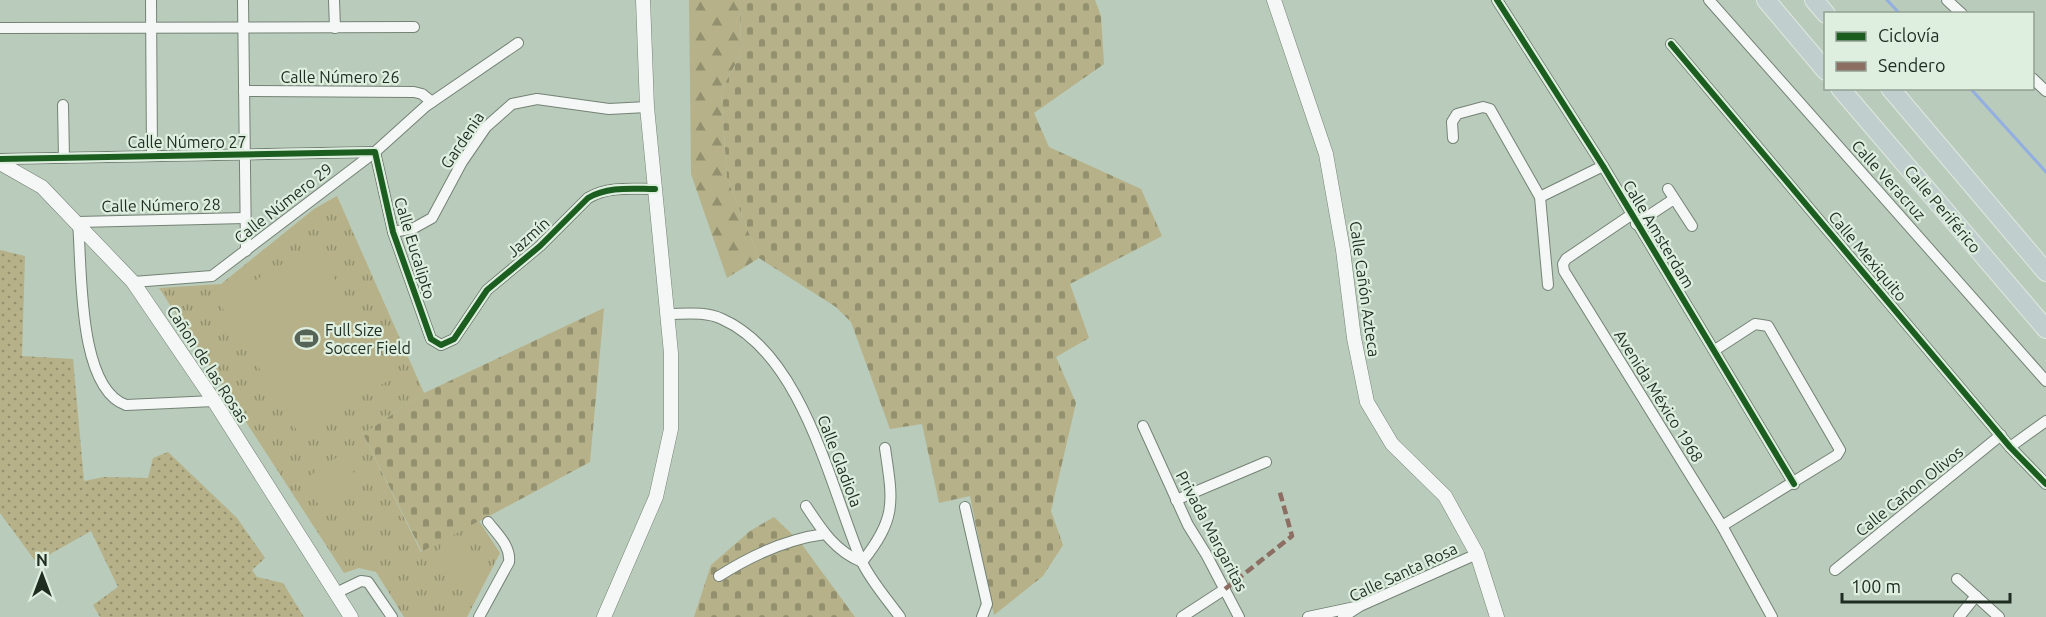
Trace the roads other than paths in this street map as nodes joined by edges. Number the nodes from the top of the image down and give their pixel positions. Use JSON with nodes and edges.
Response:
{"nodes":[{"id":1,"x":151,"y":0,"type":"edge"},
{"id":2,"x":243,"y":0,"type":"edge"},
{"id":3,"x":334,"y":0,"type":"edge"},
{"id":4,"x":643,"y":0,"type":"edge"},
{"id":5,"x":1274,"y":0,"type":"edge"},
{"id":6,"x":1497,"y":0,"type":"edge"},
{"id":7,"x":1709,"y":0,"type":"edge"},
{"id":8,"x":1766,"y":0,"type":"edge"},
{"id":9,"x":1814,"y":0,"type":"edge"},
{"id":10,"x":1947,"y":0,"type":"edge"},
{"id":11,"x":1824,"y":12,"type":"edge"},
{"id":12,"x":1960,"y":12,"type":"edge"},
{"id":13,"x":414,"y":27,"type":"dead end"},
{"id":14,"x":0,"y":28,"type":"edge"},
{"id":15,"x":151,"y":28,"type":"junction"},
{"id":16,"x":243,"y":28,"type":"junction"},
{"id":17,"x":335,"y":28,"type":"junction"},
{"id":18,"x":518,"y":43,"type":"dead end"},
{"id":19,"x":1671,"y":44,"type":"dead end"},
{"id":20,"x":1824,"y":69,"type":"edge"},
{"id":21,"x":2034,"y":80,"type":"edge"},
{"id":22,"x":1842,"y":90,"type":"edge"},
{"id":23,"x":1892,"y":90,"type":"edge"},
{"id":24,"x":244,"y":91,"type":"junction"},
{"id":25,"x":2046,"y":91,"type":"edge"},
{"id":26,"x":432,"y":102,"type":"junction"},
{"id":27,"x":63,"y":105,"type":"dead end"},
{"id":28,"x":647,"y":107,"type":"junction"},
{"id":29,"x":1453,"y":138,"type":"dead end"},
{"id":30,"x":375,"y":152,"type":"junction"},
{"id":31,"x":152,"y":155,"type":"junction"},
{"id":32,"x":244,"y":155,"type":"junction"},
{"id":33,"x":64,"y":158,"type":"junction"},
{"id":34,"x":0,"y":161,"type":"edge"},
{"id":35,"x":1603,"y":166,"type":"junction"},
{"id":36,"x":655,"y":189,"type":"junction"},
{"id":37,"x":1668,"y":189,"type":"dead end"},
{"id":38,"x":1540,"y":197,"type":"junction"},
{"id":39,"x":1674,"y":199,"type":"junction"},
{"id":40,"x":245,"y":218,"type":"junction"},
{"id":41,"x":1633,"y":220,"type":"junction"},
{"id":42,"x":78,"y":222,"type":"junction"},
{"id":43,"x":1692,"y":226,"type":"dead end"},
{"id":44,"x":393,"y":232,"type":"junction"},
{"id":45,"x":246,"y":251,"type":"junction"},
{"id":46,"x":2046,"y":272,"type":"edge"},
{"id":47,"x":133,"y":282,"type":"junction"},
{"id":48,"x":1548,"y":285,"type":"dead end"},
{"id":49,"x":668,"y":314,"type":"junction"},
{"id":50,"x":2046,"y":329,"type":"edge"},
{"id":51,"x":441,"y":345,"type":"joint"},
{"id":52,"x":1715,"y":350,"type":"junction"},
{"id":53,"x":2046,"y":381,"type":"edge"},
{"id":54,"x":214,"y":401,"type":"junction"},
{"id":55,"x":2046,"y":421,"type":"edge"},
{"id":56,"x":1143,"y":426,"type":"dead end"},
{"id":57,"x":2001,"y":435,"type":"junction"},
{"id":58,"x":2010,"y":447,"type":"junction"},
{"id":59,"x":885,"y":448,"type":"dead end"},
{"id":60,"x":1266,"y":462,"type":"dead end"},
{"id":61,"x":1794,"y":484,"type":"junction"},
{"id":62,"x":2046,"y":484,"type":"edge"},
{"id":63,"x":1176,"y":500,"type":"junction"},
{"id":64,"x":806,"y":506,"type":"dead end"},
{"id":65,"x":965,"y":507,"type":"dead end"},
{"id":66,"x":488,"y":522,"type":"dead end"},
{"id":67,"x":1722,"y":526,"type":"junction"},
{"id":68,"x":825,"y":534,"type":"junction"},
{"id":69,"x":1477,"y":554,"type":"junction"},
{"id":70,"x":862,"y":562,"type":"junction"},
{"id":71,"x":1835,"y":570,"type":"dead end"},
{"id":72,"x":720,"y":576,"type":"dead end"},
{"id":73,"x":1957,"y":579,"type":"dead end"},
{"id":74,"x":1225,"y":589,"type":"junction"},
{"id":75,"x":336,"y":593,"type":"junction"},
{"id":76,"x":1976,"y":596,"type":"junction"},
{"id":77,"x":1360,"y":606,"type":"junction"},
{"id":78,"x":351,"y":617,"type":"edge"},
{"id":79,"x":392,"y":617,"type":"edge"},
{"id":80,"x":479,"y":617,"type":"edge"},
{"id":81,"x":604,"y":617,"type":"edge"},
{"id":82,"x":900,"y":617,"type":"edge"},
{"id":83,"x":982,"y":617,"type":"edge"},
{"id":84,"x":1182,"y":617,"type":"edge"},
{"id":85,"x":1239,"y":617,"type":"edge"},
{"id":86,"x":1308,"y":617,"type":"edge"},
{"id":87,"x":1343,"y":617,"type":"edge"},
{"id":88,"x":1497,"y":617,"type":"edge"},
{"id":89,"x":1772,"y":617,"type":"edge"},
{"id":90,"x":1959,"y":617,"type":"edge"},
{"id":91,"x":1999,"y":617,"type":"edge"}],
"edges":[{"from":1,"to":15,"type":"street"},
{"from":2,"to":16,"type":"street"},
{"from":3,"to":17,"type":"street"},
{"from":4,"to":28,"type":"main road"},
{"from":5,"to":69,"type":"main road","name":"Calle Cañón Azteca"},
{"from":6,"to":35,"type":"street","name":"Calle Amsterdam"},
{"from":7,"to":53,"type":"street","name":"Calle Veracruz"},
{"from":8,"to":20,"type":"highway"},
{"from":9,"to":11,"type":"highway"},
{"from":10,"to":12,"type":"street"},
{"from":13,"to":17,"type":"street"},
{"from":14,"to":15,"type":"street"},
{"from":15,"to":16,"type":"street"},
{"from":15,"to":31,"type":"street"},
{"from":16,"to":17,"type":"street"},
{"from":16,"to":24,"type":"street"},
{"from":18,"to":26,"type":"street","name":"Calle Número 29"},
{"from":19,"to":57,"type":"street","name":"Calle Mexiquito"},
{"from":21,"to":25,"type":"street"},
{"from":22,"to":50,"type":"highway","name":"Calle Periférico"},
{"from":23,"to":46,"type":"highway"},
{"from":24,"to":26,"type":"street","name":"Calle Número 26"},
{"from":24,"to":32,"type":"street"},
{"from":26,"to":30,"type":"street","name":"Calle Número 29"},
{"from":27,"to":33,"type":"street"},
{"from":28,"to":36,"type":"main road"},
{"from":28,"to":44,"type":"street","name":"Gardenia"},
{"from":29,"to":38,"type":"street"},
{"from":30,"to":32,"type":"street","name":"Calle Número 27"},
{"from":30,"to":44,"type":"street","name":"Calle Eucalipto"},
{"from":30,"to":45,"type":"street","name":"Calle Número 29"},
{"from":31,"to":32,"type":"street","name":"Calle Número 27"},
{"from":31,"to":33,"type":"street","name":"Calle Número 27"},
{"from":32,"to":40,"type":"street"},
{"from":33,"to":34,"type":"street","name":"Calle Número 27"},
{"from":34,"to":42,"type":"main road","name":"Cañon de las Rosas"},
{"from":35,"to":38,"type":"street"},
{"from":35,"to":41,"type":"street","name":"Calle Amsterdam"},
{"from":36,"to":49,"type":"main road"},
{"from":36,"to":51,"type":"street","name":"Jazmín"},
{"from":37,"to":39,"type":"street"},
{"from":38,"to":48,"type":"street"},
{"from":39,"to":41,"type":"street","name":"Avenida México 1968"},
{"from":39,"to":43,"type":"street"},
{"from":40,"to":42,"type":"street","name":"Calle Número 28"},
{"from":40,"to":45,"type":"street"},
{"from":41,"to":52,"type":"street","name":"Calle Amsterdam"},
{"from":41,"to":67,"type":"street","name":"Avenida México 1968"},
{"from":42,"to":47,"type":"main road","name":"Cañon de las Rosas"},
{"from":42,"to":54,"type":"street"},
{"from":44,"to":51,"type":"street","name":"Calle Eucalipto"},
{"from":45,"to":47,"type":"street","name":"Calle Número 29"},
{"from":47,"to":54,"type":"main road","name":"Cañon de las Rosas"},
{"from":49,"to":70,"type":"street","name":"Calle Gladiola"},
{"from":49,"to":81,"type":"main road"},
{"from":52,"to":61,"type":"street","name":"Calle Amsterdam"},
{"from":52,"to":61,"type":"street"},
{"from":54,"to":75,"type":"main road","name":"Cañon de las Rosas"},
{"from":55,"to":58,"type":"street"},
{"from":56,"to":63,"type":"street","name":"Privada Margaritas"},
{"from":57,"to":58,"type":"street","name":"Calle Mexiquito"},
{"from":57,"to":71,"type":"street","name":"Calle Cañon Olivos"},
{"from":58,"to":62,"type":"street","name":"Calle Mexiquito"},
{"from":59,"to":70,"type":"street"},
{"from":60,"to":63,"type":"street"},
{"from":61,"to":67,"type":"street"},
{"from":63,"to":74,"type":"street","name":"Privada Margaritas"},
{"from":64,"to":68,"type":"street"},
{"from":65,"to":83,"type":"street"},
{"from":66,"to":80,"type":"street"},
{"from":67,"to":89,"type":"street","name":"Avenida México 1968"},
{"from":68,"to":70,"type":"street"},
{"from":68,"to":72,"type":"street"},
{"from":69,"to":77,"type":"street","name":"Calle Santa Rosa"},
{"from":69,"to":88,"type":"main road","name":"Calle Cañón Azteca"},
{"from":70,"to":82,"type":"street","name":"Calle Gladiola"},
{"from":73,"to":76,"type":"street"},
{"from":74,"to":84,"type":"street"},
{"from":74,"to":85,"type":"street","name":"Privada Margaritas"},
{"from":75,"to":78,"type":"main road","name":"Cañon de las Rosas"},
{"from":75,"to":79,"type":"street"},
{"from":76,"to":90,"type":"street"},
{"from":76,"to":91,"type":"street"},
{"from":77,"to":86,"type":"street"},
{"from":77,"to":87,"type":"street","name":"Calle Santa Rosa"}]}
